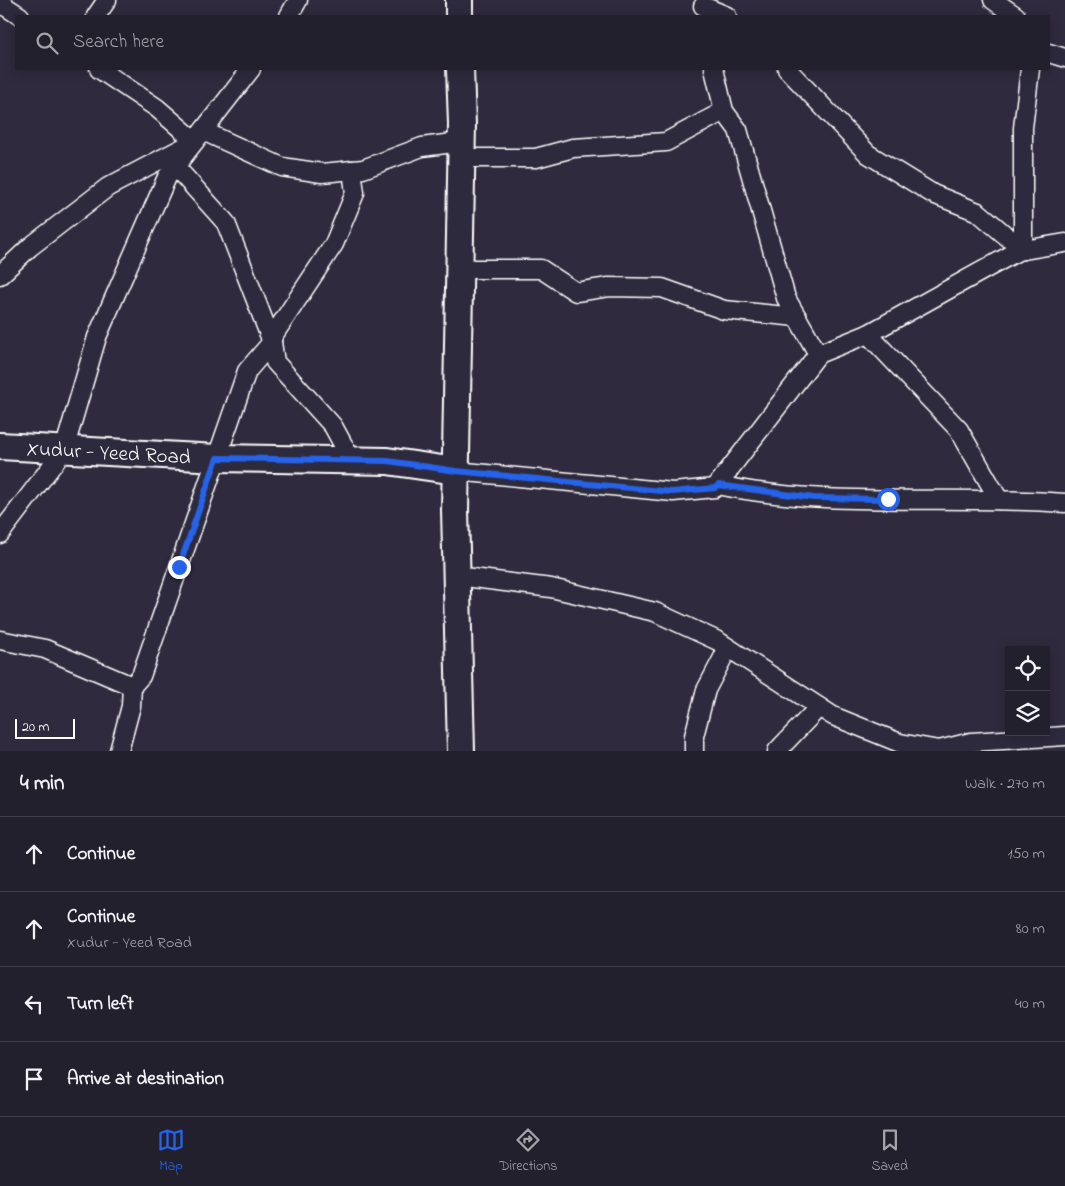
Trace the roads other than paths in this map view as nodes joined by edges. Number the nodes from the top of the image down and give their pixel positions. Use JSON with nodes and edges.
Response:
{"nodes":[{"id":1,"x":107,"y":0,"type":"edge"},
{"id":2,"x":298,"y":0,"type":"edge"},
{"id":3,"x":459,"y":0,"type":"edge"},
{"id":4,"x":993,"y":0,"type":"edge"},
{"id":5,"x":0,"y":3,"type":"edge"},
{"id":6,"x":702,"y":8,"type":"edge"},
{"id":7,"x":18,"y":15,"type":"edge"},
{"id":8,"x":97,"y":15,"type":"edge"},
{"id":9,"x":289,"y":15,"type":"edge"},
{"id":10,"x":459,"y":15,"type":"edge"},
{"id":11,"x":724,"y":15,"type":"edge"},
{"id":12,"x":1015,"y":15,"type":"edge"},
{"id":13,"x":1050,"y":54,"type":"edge"},
{"id":14,"x":1065,"y":58,"type":"edge"},
{"id":15,"x":100,"y":70,"type":"edge"},
{"id":16,"x":250,"y":70,"type":"edge"},
{"id":17,"x":460,"y":70,"type":"edge"},
{"id":18,"x":714,"y":70,"type":"edge"},
{"id":19,"x":788,"y":70,"type":"edge"},
{"id":20,"x":1030,"y":70,"type":"edge"},
{"id":21,"x":724,"y":111,"type":"junction"},
{"id":22,"x":199,"y":136,"type":"junction"},
{"id":23,"x":461,"y":150,"type":"junction"},
{"id":24,"x":175,"y":166,"type":"junction"},
{"id":25,"x":352,"y":170,"type":"junction"},
{"id":26,"x":1065,"y":243,"type":"edge"},
{"id":27,"x":1023,"y":250,"type":"junction"},
{"id":28,"x":460,"y":269,"type":"junction"},
{"id":29,"x":0,"y":275,"type":"edge"},
{"id":30,"x":797,"y":317,"type":"junction"},
{"id":31,"x":868,"y":334,"type":"junction"},
{"id":32,"x":271,"y":341,"type":"junction"},
{"id":33,"x":818,"y":354,"type":"junction"},
{"id":34,"x":0,"y":446,"type":"edge"},
{"id":35,"x":64,"y":450,"type":"junction"},
{"id":36,"x":217,"y":458,"type":"junction"},
{"id":37,"x":352,"y":461,"type":"junction"},
{"id":38,"x":456,"y":471,"type":"junction"},
{"id":39,"x":718,"y":485,"type":"junction"},
{"id":40,"x":999,"y":500,"type":"junction"},
{"id":41,"x":1065,"y":503,"type":"edge"},
{"id":42,"x":0,"y":534,"type":"edge"},
{"id":43,"x":457,"y":576,"type":"junction"},
{"id":44,"x":0,"y":640,"type":"edge"},
{"id":45,"x":728,"y":648,"type":"junction"},
{"id":46,"x":132,"y":686,"type":"junction"},
{"id":47,"x":820,"y":707,"type":"junction"},
{"id":48,"x":1065,"y":736,"type":"edge"},
{"id":49,"x":939,"y":750,"type":"edge"},
{"id":50,"x":119,"y":751,"type":"edge"},
{"id":51,"x":461,"y":751,"type":"edge"},
{"id":52,"x":694,"y":751,"type":"edge"},
{"id":53,"x":777,"y":751,"type":"edge"}],
"edges":[{"from":1,"to":8,"type":"street"},
{"from":2,"to":9,"type":"street"},
{"from":3,"to":10,"type":"main road"},
{"from":4,"to":12,"type":"street"},
{"from":5,"to":7,"type":"street"},
{"from":6,"to":11,"type":"street"},
{"from":13,"to":14,"type":"street"},
{"from":15,"to":22,"type":"street"},
{"from":16,"to":22,"type":"street"},
{"from":17,"to":23,"type":"main road"},
{"from":18,"to":21,"type":"street"},
{"from":19,"to":27,"type":"street"},
{"from":20,"to":27,"type":"street"},
{"from":21,"to":23,"type":"street"},
{"from":21,"to":30,"type":"street"},
{"from":22,"to":24,"type":"street"},
{"from":22,"to":25,"type":"street"},
{"from":22,"to":29,"type":"street"},
{"from":23,"to":25,"type":"street"},
{"from":23,"to":28,"type":"main road"},
{"from":24,"to":32,"type":"street"},
{"from":24,"to":35,"type":"street"},
{"from":25,"to":32,"type":"street"},
{"from":26,"to":27,"type":"street"},
{"from":27,"to":31,"type":"street"},
{"from":28,"to":30,"type":"street"},
{"from":28,"to":38,"type":"main road"},
{"from":30,"to":33,"type":"street"},
{"from":31,"to":33,"type":"street"},
{"from":31,"to":40,"type":"street"},
{"from":32,"to":36,"type":"street"},
{"from":32,"to":37,"type":"street"},
{"from":33,"to":39,"type":"street"},
{"from":34,"to":35,"type":"main road","name":"Xudur - Yeed Road"},
{"from":35,"to":36,"type":"main road","name":"Xudur - Yeed Road"},
{"from":35,"to":42,"type":"street"},
{"from":36,"to":37,"type":"main road","name":"Xudur - Yeed Road"},
{"from":36,"to":46,"type":"street"},
{"from":37,"to":38,"type":"main road","name":"Xudur - Yeed Road"},
{"from":38,"to":39,"type":"street"},
{"from":38,"to":43,"type":"main road"},
{"from":39,"to":40,"type":"street"},
{"from":40,"to":41,"type":"street"},
{"from":43,"to":45,"type":"street"},
{"from":43,"to":51,"type":"main road"},
{"from":44,"to":46,"type":"street"},
{"from":45,"to":47,"type":"street"},
{"from":45,"to":52,"type":"street"},
{"from":46,"to":50,"type":"street"},
{"from":47,"to":49,"type":"street"},
{"from":47,"to":53,"type":"street"},
{"from":48,"to":49,"type":"street"}]}
